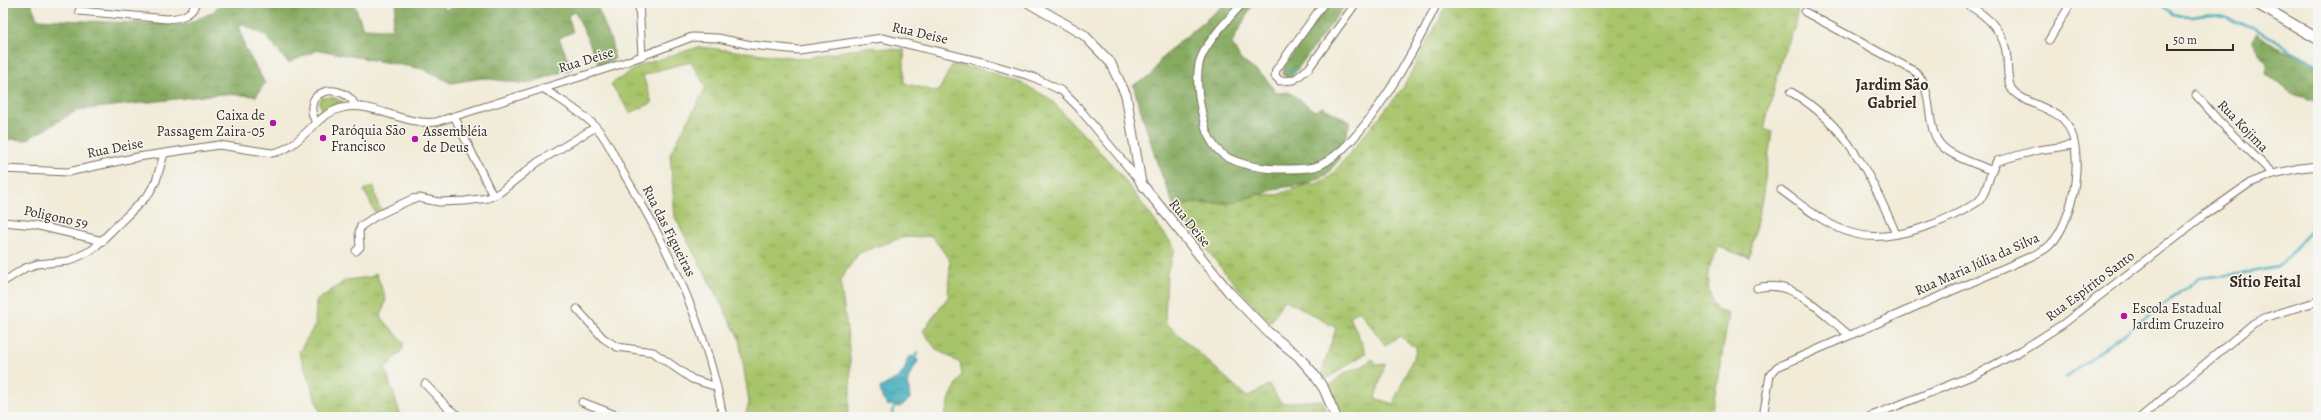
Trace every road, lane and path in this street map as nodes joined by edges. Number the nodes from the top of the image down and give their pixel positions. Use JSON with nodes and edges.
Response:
{"nodes":[{"id":1,"x":197,"y":3,"type":"edge"},
{"id":2,"x":639,"y":3,"type":"edge"},
{"id":3,"x":1029,"y":3,"type":"edge"},
{"id":4,"x":1243,"y":3,"type":"edge"},
{"id":5,"x":1324,"y":3,"type":"edge"},
{"id":6,"x":1356,"y":3,"type":"edge"},
{"id":7,"x":1437,"y":3,"type":"edge"},
{"id":8,"x":1964,"y":3,"type":"edge"},
{"id":9,"x":2071,"y":3,"type":"edge"},
{"id":10,"x":2256,"y":3,"type":"edge"},
{"id":11,"x":79,"y":11,"type":"dead end"},
{"id":12,"x":1805,"y":12,"type":"dead end"},
{"id":13,"x":2318,"y":38,"type":"edge"},
{"id":14,"x":2049,"y":40,"type":"dead end"},
{"id":15,"x":642,"y":56,"type":"junction"},
{"id":16,"x":543,"y":88,"type":"junction"},
{"id":17,"x":1791,"y":92,"type":"dead end"},
{"id":18,"x":2196,"y":95,"type":"dead end"},
{"id":19,"x":355,"y":105,"type":"junction"},
{"id":20,"x":454,"y":116,"type":"junction"},
{"id":21,"x":316,"y":123,"type":"junction"},
{"id":22,"x":596,"y":127,"type":"junction"},
{"id":23,"x":2074,"y":146,"type":"junction"},
{"id":24,"x":164,"y":154,"type":"junction"},
{"id":25,"x":2318,"y":166,"type":"edge"},
{"id":26,"x":3,"y":168,"type":"edge"},
{"id":27,"x":1990,"y":170,"type":"junction"},
{"id":28,"x":2273,"y":174,"type":"junction"},
{"id":29,"x":1141,"y":183,"type":"junction"},
{"id":30,"x":1781,"y":190,"type":"dead end"},
{"id":31,"x":493,"y":196,"type":"junction"},
{"id":32,"x":3,"y":222,"type":"edge"},
{"id":33,"x":1896,"y":234,"type":"junction"},
{"id":34,"x":103,"y":241,"type":"junction"},
{"id":35,"x":356,"y":251,"type":"dead end"},
{"id":36,"x":3,"y":282,"type":"edge"},
{"id":37,"x":1757,"y":288,"type":"dead end"},
{"id":38,"x":2318,"y":300,"type":"edge"},
{"id":39,"x":577,"y":309,"type":"dead end"},
{"id":40,"x":1849,"y":335,"type":"junction"},
{"id":41,"x":425,"y":384,"type":"dead end"},
{"id":42,"x":718,"y":386,"type":"junction"},
{"id":43,"x":582,"y":402,"type":"dead end"},
{"id":44,"x":460,"y":417,"type":"edge"},
{"id":45,"x":621,"y":417,"type":"edge"},
{"id":46,"x":722,"y":417,"type":"edge"},
{"id":47,"x":1336,"y":417,"type":"edge"},
{"id":48,"x":1763,"y":417,"type":"edge"},
{"id":49,"x":1869,"y":417,"type":"edge"},
{"id":50,"x":2141,"y":417,"type":"edge"}],
"edges":[{"from":1,"to":11,"type":"street"},
{"from":2,"to":15,"type":"street"},
{"from":3,"to":29,"type":"street"},
{"from":4,"to":7,"type":"street"},
{"from":5,"to":6,"type":"street"},
{"from":8,"to":23,"type":"street","name":"Rua Maria Júlia da Silva"},
{"from":9,"to":14,"type":"street"},
{"from":10,"to":13,"type":"main road"},
{"from":12,"to":27,"type":"street"},
{"from":15,"to":16,"type":"street","name":"Rua Deise"},
{"from":15,"to":29,"type":"street","name":"Rua Deise"},
{"from":16,"to":20,"type":"street","name":"Rua Deise"},
{"from":16,"to":22,"type":"street","name":"Rua das Figueiras"},
{"from":17,"to":33,"type":"street"},
{"from":18,"to":28,"type":"street","name":"Rua Kojima"},
{"from":19,"to":20,"type":"street","name":"Rua Deise"},
{"from":19,"to":21,"type":"street","name":"Rua Deise"},
{"from":19,"to":21,"type":"street","name":"Rua Deise"},
{"from":20,"to":31,"type":"street"},
{"from":21,"to":24,"type":"street","name":"Rua Deise"},
{"from":22,"to":31,"type":"street"},
{"from":22,"to":42,"type":"street","name":"Rua das Figueiras"},
{"from":23,"to":27,"type":"street"},
{"from":23,"to":40,"type":"street","name":"Rua Maria Júlia da Silva"},
{"from":24,"to":26,"type":"street","name":"Rua Deise"},
{"from":24,"to":34,"type":"street"},
{"from":25,"to":28,"type":"street","name":"Rua Espírito Santo"},
{"from":27,"to":33,"type":"street"},
{"from":28,"to":49,"type":"street","name":"Rua Espírito Santo"},
{"from":29,"to":47,"type":"street","name":"Rua Deise"},
{"from":30,"to":33,"type":"street"},
{"from":31,"to":35,"type":"street"},
{"from":32,"to":34,"type":"street","name":"Poligono 59"},
{"from":34,"to":36,"type":"street"},
{"from":37,"to":40,"type":"street"},
{"from":38,"to":50,"type":"street"},
{"from":39,"to":42,"type":"street"},
{"from":40,"to":48,"type":"street","name":"Rua Maria Júlia da Silva"},
{"from":41,"to":44,"type":"street"},
{"from":42,"to":46,"type":"street","name":"Rua das Figueiras"},
{"from":43,"to":45,"type":"street"}]}
